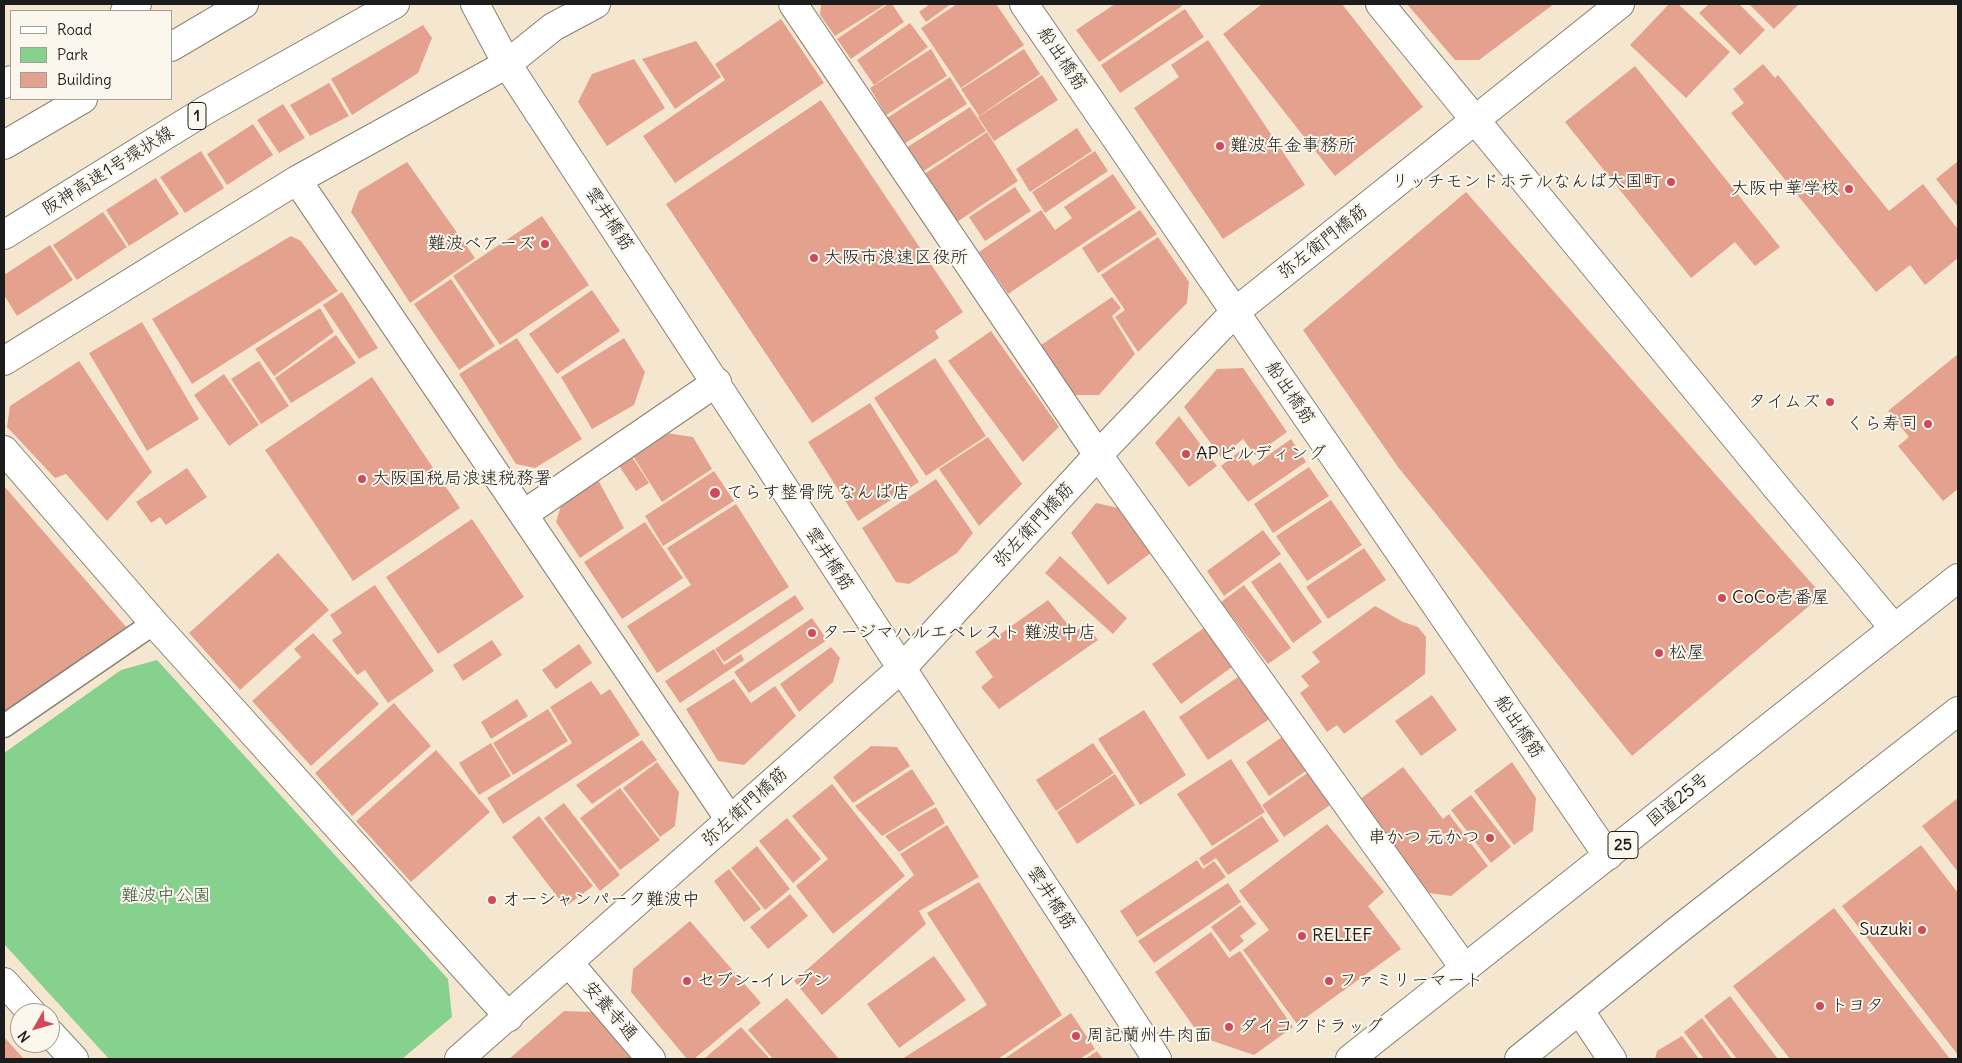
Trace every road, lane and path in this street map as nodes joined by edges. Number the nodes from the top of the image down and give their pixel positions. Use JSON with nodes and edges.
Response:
{"nodes":[{"id":1,"x":244,"y":4,"type":"edge"},
{"id":2,"x":395,"y":4,"type":"edge"},
{"id":3,"x":475,"y":4,"type":"edge"},
{"id":4,"x":596,"y":4,"type":"edge"},
{"id":5,"x":793,"y":4,"type":"edge"},
{"id":6,"x":1024,"y":4,"type":"edge"},
{"id":7,"x":1380,"y":4,"type":"edge"},
{"id":8,"x":1620,"y":4,"type":"edge"},
{"id":9,"x":172,"y":46,"type":"edge"},
{"id":10,"x":506,"y":64,"type":"junction"},
{"id":11,"x":81,"y":100,"type":"edge"},
{"id":12,"x":1476,"y":120,"type":"junction"},
{"id":13,"x":4,"y":145,"type":"edge"},
{"id":14,"x":297,"y":180,"type":"junction"},
{"id":15,"x":4,"y":235,"type":"edge"},
{"id":16,"x":1234,"y":312,"type":"junction"},
{"id":17,"x":4,"y":361,"type":"edge"},
{"id":18,"x":717,"y":382,"type":"junction"},
{"id":19,"x":4,"y":450,"type":"edge"},
{"id":20,"x":1098,"y":455,"type":"junction"},
{"id":21,"x":524,"y":514,"type":"junction"},
{"id":22,"x":1958,"y":578,"type":"edge"},
{"id":23,"x":154,"y":623,"type":"junction"},
{"id":24,"x":1893,"y":628,"type":"junction"},
{"id":25,"x":900,"y":670,"type":"junction"},
{"id":26,"x":1958,"y":711,"type":"edge"},
{"id":27,"x":4,"y":726,"type":"edge"},
{"id":28,"x":730,"y":820,"type":"junction"},
{"id":29,"x":1608,"y":856,"type":"junction"},
{"id":30,"x":569,"y":963,"type":"junction"},
{"id":31,"x":1465,"y":969,"type":"junction"},
{"id":32,"x":4,"y":982,"type":"edge"},
{"id":33,"x":23,"y":1003,"type":"edge"},
{"id":34,"x":1580,"y":1012,"type":"junction"},
{"id":35,"x":509,"y":1016,"type":"junction"},
{"id":36,"x":60,"y":1044,"type":"edge"},
{"id":37,"x":74,"y":1059,"type":"edge"},
{"id":38,"x":459,"y":1059,"type":"edge"},
{"id":39,"x":651,"y":1059,"type":"edge"},
{"id":40,"x":1157,"y":1059,"type":"edge"},
{"id":41,"x":1350,"y":1059,"type":"edge"},
{"id":42,"x":1519,"y":1059,"type":"edge"},
{"id":43,"x":1612,"y":1059,"type":"edge"}],
"edges":[{"from":1,"to":9,"type":"main road"},
{"from":2,"to":15,"type":"main road","name":"阪神高速1号環状線","number":"1"},
{"from":3,"to":10,"type":"main road","name":"雲井橋筋"},
{"from":4,"to":10,"type":"main road"},
{"from":5,"to":20,"type":"main road"},
{"from":6,"to":16,"type":"main road","name":"船出橋筋"},
{"from":7,"to":12,"type":"main road"},
{"from":8,"to":12,"type":"main road","name":"弥左衛門橋筋"},
{"from":10,"to":14,"type":"main road"},
{"from":10,"to":18,"type":"main road","name":"雲井橋筋"},
{"from":11,"to":13,"type":"main road"},
{"from":12,"to":16,"type":"main road","name":"弥左衛門橋筋"},
{"from":12,"to":24,"type":"main road"},
{"from":14,"to":17,"type":"main road"},
{"from":14,"to":21,"type":"main road"},
{"from":16,"to":20,"type":"main road","name":"弥左衛門橋筋"},
{"from":16,"to":29,"type":"main road","name":"船出橋筋"},
{"from":18,"to":21,"type":"main road"},
{"from":18,"to":25,"type":"main road","name":"雲井橋筋"},
{"from":19,"to":23,"type":"main road"},
{"from":20,"to":25,"type":"main road","name":"弥左衛門橋筋"},
{"from":20,"to":31,"type":"main road"},
{"from":21,"to":28,"type":"main road"},
{"from":22,"to":24,"type":"main road","name":"国道25号","number":"25"},
{"from":23,"to":27,"type":"lane"},
{"from":23,"to":35,"type":"main road"},
{"from":24,"to":29,"type":"main road","name":"国道25号","number":"25"},
{"from":25,"to":28,"type":"main road","name":"弥左衛門橋筋"},
{"from":25,"to":40,"type":"main road","name":"雲井橋筋"},
{"from":26,"to":34,"type":"main road"},
{"from":28,"to":30,"type":"main road","name":"弥左衛門橋筋"},
{"from":29,"to":31,"type":"main road","name":"国道25号","number":"25"},
{"from":30,"to":35,"type":"main road","name":"弥左衛門橋筋"},
{"from":30,"to":39,"type":"main road","name":"安養寺通"},
{"from":31,"to":41,"type":"main road","name":"国道25号","number":"25"},
{"from":32,"to":33,"type":"main road"},
{"from":34,"to":42,"type":"main road"},
{"from":34,"to":43,"type":"main road"},
{"from":35,"to":38,"type":"main road","name":"弥左衛門橋筋"},
{"from":36,"to":37,"type":"main road"}]}
